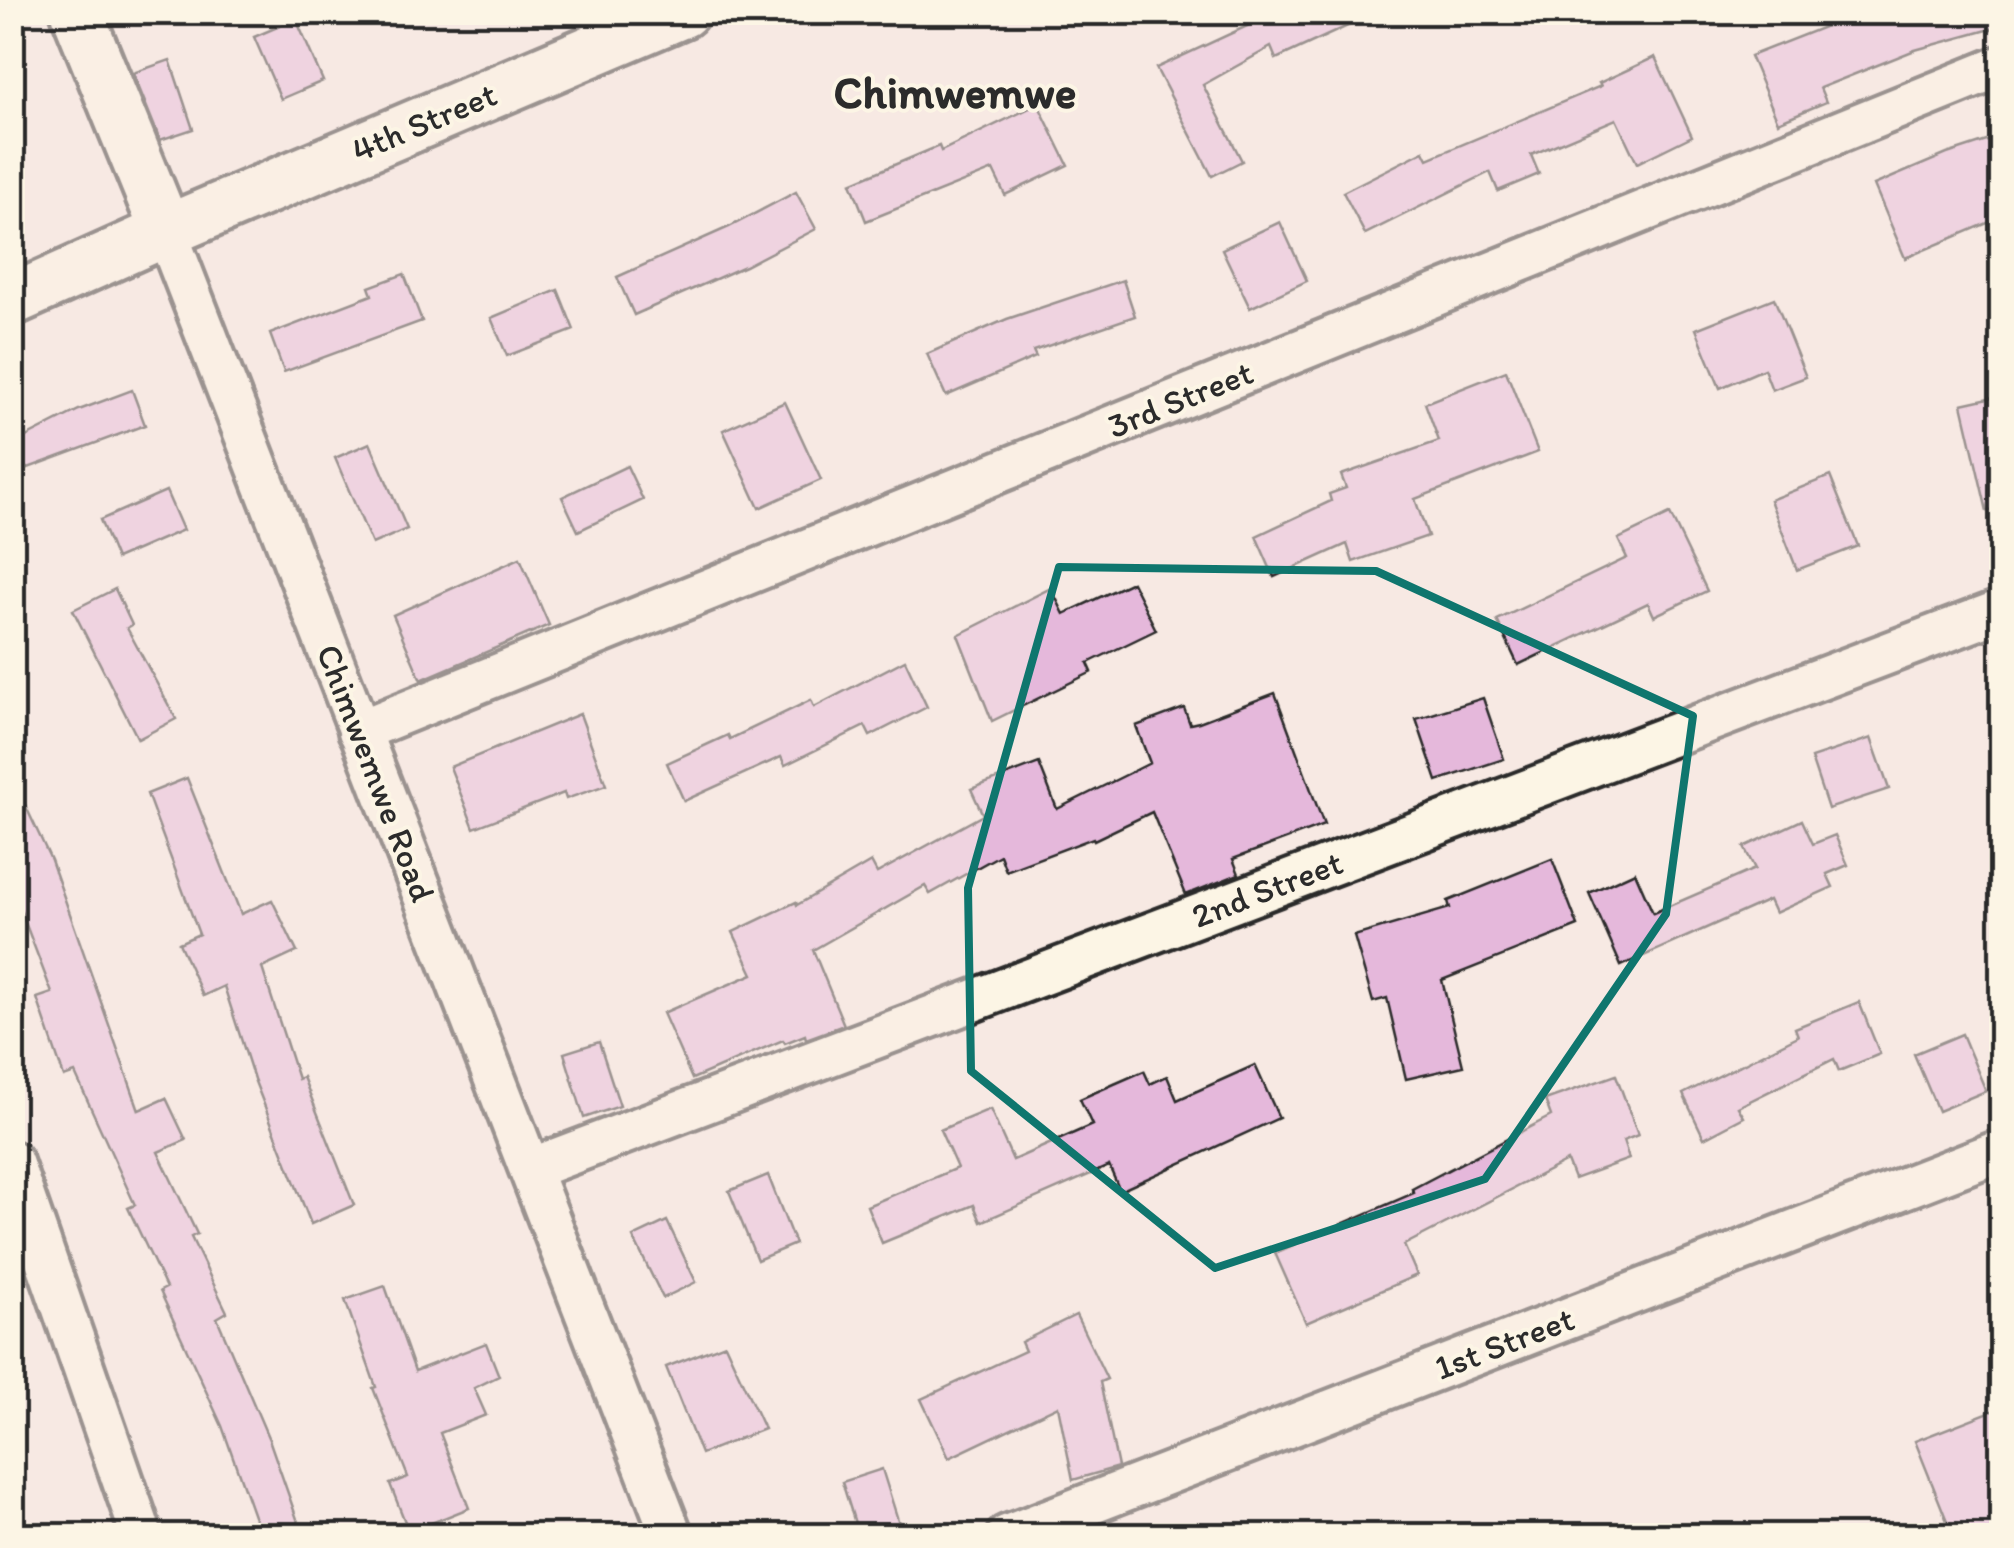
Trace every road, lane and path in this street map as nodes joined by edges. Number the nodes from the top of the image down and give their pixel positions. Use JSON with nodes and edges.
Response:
{"nodes":[{"id":1,"x":77,"y":12,"type":"edge"},
{"id":2,"x":682,"y":12,"type":"edge"},
{"id":3,"x":2002,"y":66,"type":"edge"},
{"id":4,"x":166,"y":230,"type":"junction"},
{"id":5,"x":12,"y":300,"type":"edge"},
{"id":6,"x":2002,"y":610,"type":"edge"},
{"id":7,"x":359,"y":732,"type":"junction"},
{"id":8,"x":2002,"y":1150,"type":"edge"},
{"id":9,"x":12,"y":1162,"type":"edge"},
{"id":10,"x":532,"y":1168,"type":"junction"},
{"id":11,"x":142,"y":1536,"type":"edge"},
{"id":12,"x":672,"y":1536,"type":"edge"},
{"id":13,"x":1007,"y":1536,"type":"edge"}],
"edges":[{"from":1,"to":4,"type":"street","name":"Chimwemwe Road"},
{"from":2,"to":4,"type":"street","name":"4th Street"},
{"from":3,"to":7,"type":"street","name":"3rd Street"},
{"from":4,"to":5,"type":"street","name":"4th Street"},
{"from":4,"to":7,"type":"street","name":"Chimwemwe Road"},
{"from":6,"to":10,"type":"street","name":"2nd Street"},
{"from":7,"to":10,"type":"street","name":"Chimwemwe Road"},
{"from":8,"to":13,"type":"street","name":"1st Street"},
{"from":9,"to":11,"type":"street"},
{"from":10,"to":12,"type":"street","name":"Chimwemwe Road"}]}
